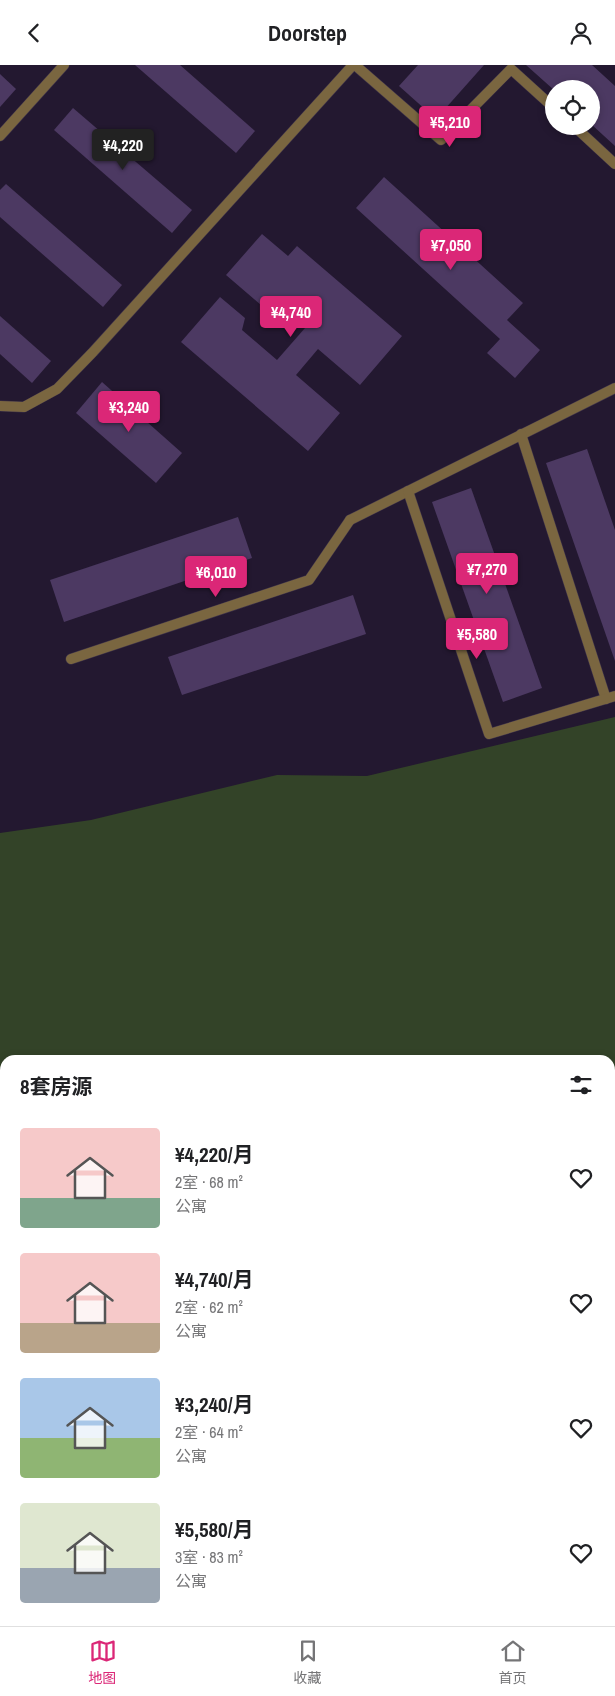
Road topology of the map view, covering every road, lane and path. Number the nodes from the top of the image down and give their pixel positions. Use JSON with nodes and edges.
{"nodes":[{"id":1,"x":64,"y":65,"type":"edge"},
{"id":2,"x":354,"y":65,"type":"edge"},
{"id":3,"x":545,"y":100,"type":"edge"},
{"id":4,"x":584,"y":135,"type":"edge"},
{"id":5,"x":0,"y":136,"type":"edge"},
{"id":6,"x":615,"y":163,"type":"edge"},
{"id":7,"x":615,"y":388,"type":"edge"},
{"id":8,"x":0,"y":406,"type":"edge"},
{"id":9,"x":521,"y":434,"type":"junction"},
{"id":10,"x":408,"y":491,"type":"junction"},
{"id":11,"x":71,"y":659,"type":"dead end"},
{"id":12,"x":610,"y":698,"type":"edge"}],
"edges":[{"from":1,"to":5,"type":"street"},
{"from":2,"to":3,"type":"street"},
{"from":2,"to":8,"type":"street"},
{"from":4,"to":6,"type":"street"},
{"from":7,"to":9,"type":"street"},
{"from":9,"to":10,"type":"street"},
{"from":9,"to":12,"type":"street"},
{"from":10,"to":11,"type":"street"},
{"from":10,"to":12,"type":"street"}]}
